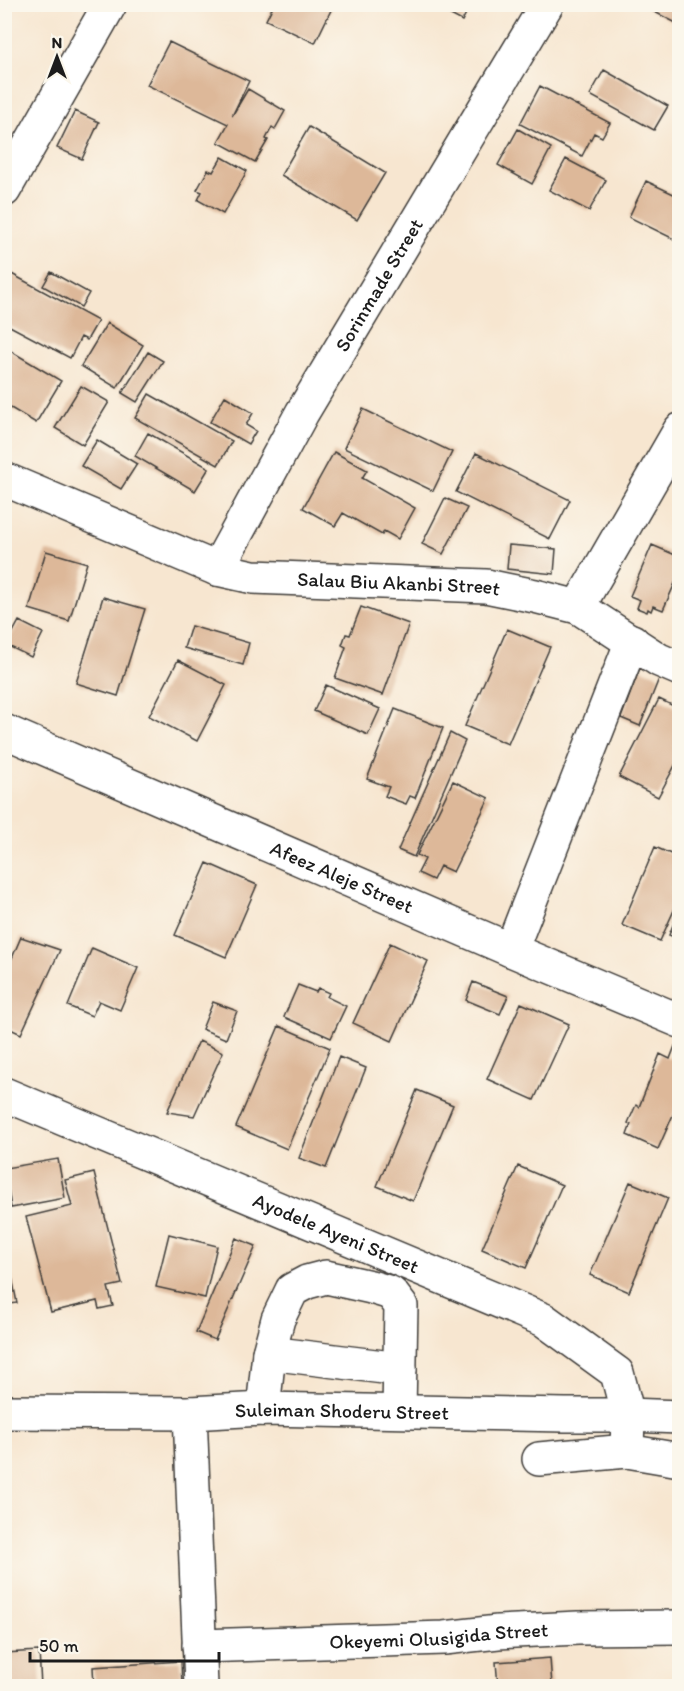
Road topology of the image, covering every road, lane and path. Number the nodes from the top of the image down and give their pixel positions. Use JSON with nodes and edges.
{"nodes":[{"id":1,"x":111,"y":4,"type":"edge"},
{"id":2,"x":547,"y":4,"type":"edge"},
{"id":3,"x":4,"y":190,"type":"edge"},
{"id":4,"x":680,"y":430,"type":"edge"},
{"id":5,"x":4,"y":479,"type":"edge"},
{"id":6,"x":217,"y":569,"type":"junction"},
{"id":7,"x":578,"y":607,"type":"junction"},
{"id":8,"x":632,"y":641,"type":"junction"},
{"id":9,"x":680,"y":669,"type":"edge"},
{"id":10,"x":4,"y":730,"type":"edge"},
{"id":11,"x":511,"y":950,"type":"junction"},
{"id":12,"x":680,"y":1021,"type":"edge"},
{"id":13,"x":4,"y":1094,"type":"edge"},
{"id":14,"x":384,"y":1252,"type":"junction"},
{"id":15,"x":371,"y":1287,"type":"junction"},
{"id":16,"x":269,"y":1353,"type":"junction"},
{"id":17,"x":400,"y":1369,"type":"junction"},
{"id":18,"x":264,"y":1409,"type":"junction"},
{"id":19,"x":399,"y":1411,"type":"junction"},
{"id":20,"x":4,"y":1412,"type":"edge"},
{"id":21,"x":190,"y":1413,"type":"junction"},
{"id":22,"x":628,"y":1415,"type":"junction"},
{"id":23,"x":680,"y":1418,"type":"edge"},
{"id":24,"x":627,"y":1450,"type":"junction"},
{"id":25,"x":539,"y":1459,"type":"dead end"},
{"id":26,"x":680,"y":1460,"type":"edge"},
{"id":27,"x":680,"y":1627,"type":"edge"},
{"id":28,"x":199,"y":1646,"type":"junction"},
{"id":29,"x":201,"y":1686,"type":"edge"}],
"edges":[{"from":1,"to":3,"type":"street"},
{"from":2,"to":6,"type":"street","name":"Sorinmade Street"},
{"from":4,"to":7,"type":"street"},
{"from":5,"to":6,"type":"street","name":"Salau Biu Akanbi Street"},
{"from":6,"to":7,"type":"street","name":"Salau Biu Akanbi Street"},
{"from":7,"to":8,"type":"street","name":"Salau Biu Akanbi Street"},
{"from":8,"to":9,"type":"street","name":"Salau Biu Akanbi Street"},
{"from":8,"to":11,"type":"street"},
{"from":10,"to":11,"type":"street","name":"Afeez Aleje Street"},
{"from":11,"to":12,"type":"street","name":"Afeez Aleje Street"},
{"from":13,"to":14,"type":"street","name":"Ayodele Ayeni Street"},
{"from":14,"to":15,"type":"street"},
{"from":14,"to":22,"type":"street","name":"Ayodele Ayeni Street"},
{"from":15,"to":16,"type":"street"},
{"from":15,"to":17,"type":"street"},
{"from":16,"to":17,"type":"street"},
{"from":16,"to":18,"type":"street"},
{"from":17,"to":19,"type":"street"},
{"from":18,"to":19,"type":"street","name":"Suleiman Shoderu Street"},
{"from":18,"to":21,"type":"street","name":"Suleiman Shoderu Street"},
{"from":19,"to":22,"type":"street","name":"Suleiman Shoderu Street"},
{"from":20,"to":21,"type":"street","name":"Suleiman Shoderu Street"},
{"from":21,"to":28,"type":"street"},
{"from":22,"to":23,"type":"street","name":"Suleiman Shoderu Street"},
{"from":22,"to":24,"type":"street","name":"Ayodele Ayeni Street"},
{"from":24,"to":25,"type":"street"},
{"from":24,"to":26,"type":"street"},
{"from":27,"to":28,"type":"street","name":"Okeyemi Olusigida Street"},
{"from":28,"to":29,"type":"street"}]}
